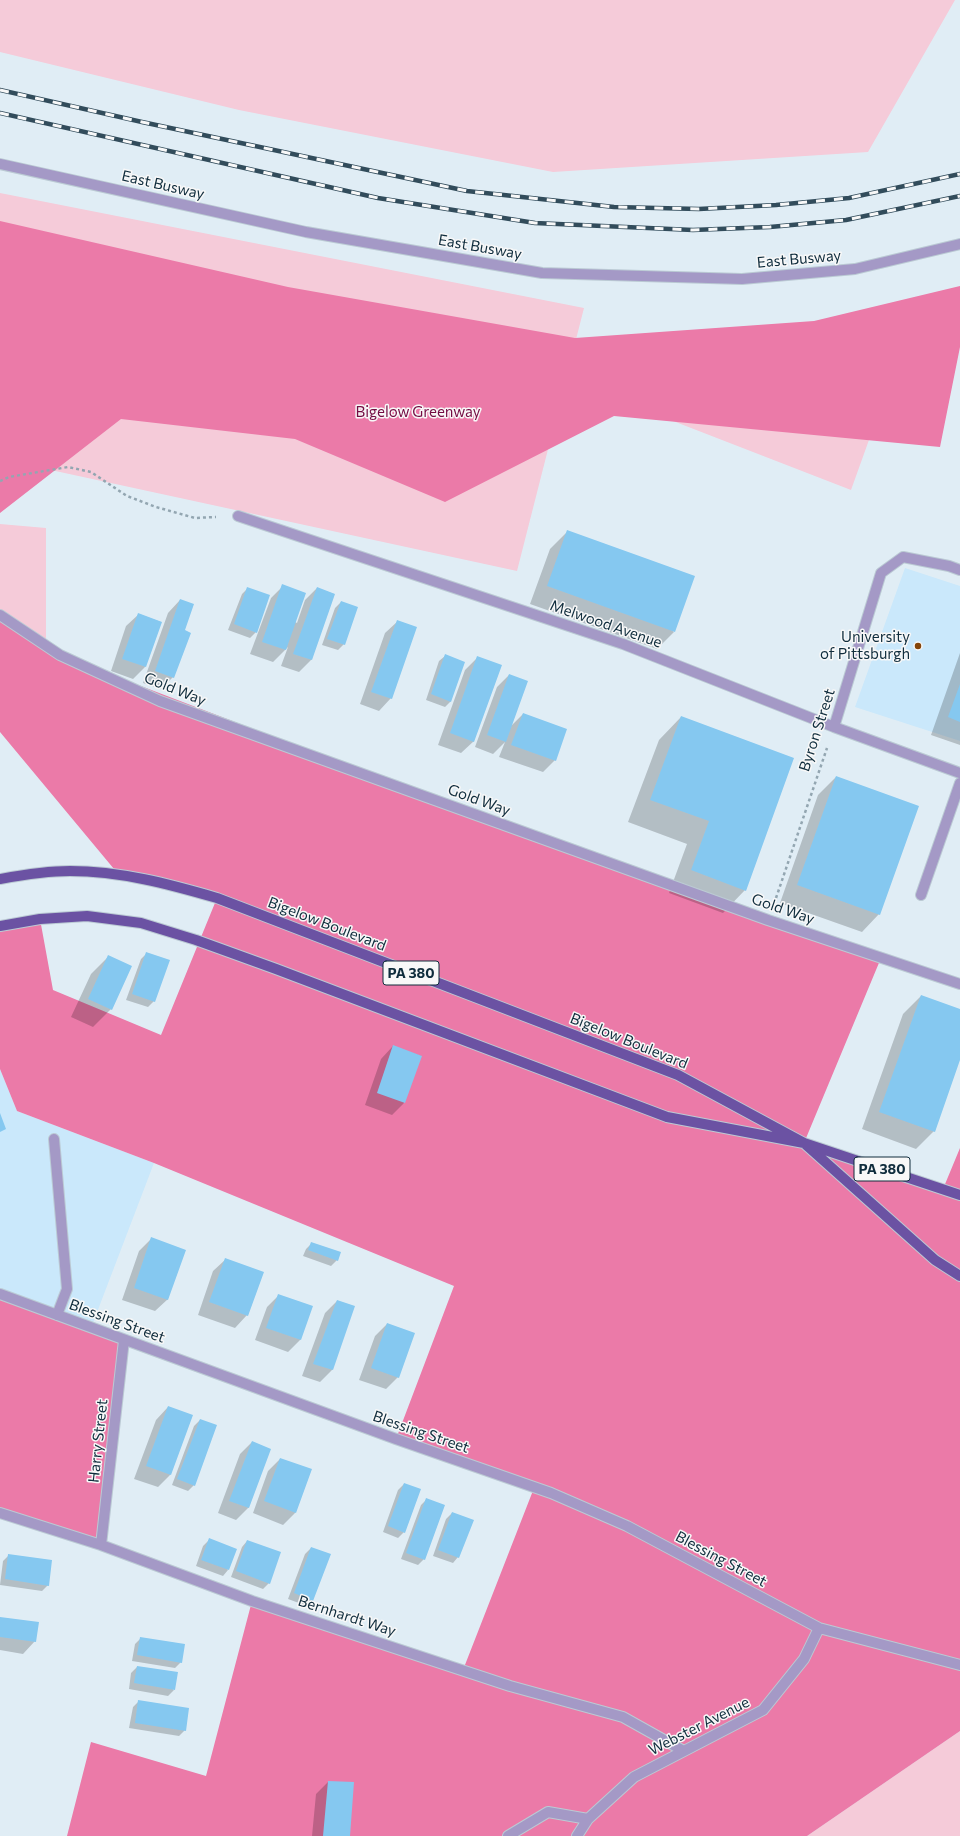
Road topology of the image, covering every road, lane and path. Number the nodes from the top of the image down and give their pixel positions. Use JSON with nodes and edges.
{"nodes":[{"id":1,"x":0,"y":164,"type":"edge"},
{"id":2,"x":960,"y":244,"type":"edge"},
{"id":3,"x":0,"y":481,"type":"edge"},
{"id":4,"x":238,"y":516,"type":"joint"},
{"id":5,"x":960,"y":570,"type":"edge"},
{"id":6,"x":0,"y":615,"type":"edge"},
{"id":7,"x":834,"y":727,"type":"junction"},
{"id":8,"x":960,"y":773,"type":"edge"},
{"id":9,"x":960,"y":783,"type":"edge"},
{"id":10,"x":0,"y":879,"type":"edge"},
{"id":11,"x":921,"y":895,"type":"dead end"},
{"id":12,"x":768,"y":920,"type":"junction"},
{"id":13,"x":0,"y":926,"type":"edge"},
{"id":14,"x":960,"y":984,"type":"edge"},
{"id":15,"x":54,"y":1139,"type":"dead end"},
{"id":16,"x":804,"y":1143,"type":"junction"},
{"id":17,"x":960,"y":1195,"type":"edge"},
{"id":18,"x":960,"y":1276,"type":"edge"},
{"id":19,"x":0,"y":1294,"type":"edge"},
{"id":20,"x":57,"y":1315,"type":"junction"},
{"id":21,"x":124,"y":1340,"type":"junction"},
{"id":22,"x":0,"y":1513,"type":"edge"},
{"id":23,"x":101,"y":1545,"type":"junction"},
{"id":24,"x":819,"y":1628,"type":"junction"},
{"id":25,"x":960,"y":1665,"type":"edge"},
{"id":26,"x":682,"y":1750,"type":"junction"},
{"id":27,"x":588,"y":1819,"type":"junction"},
{"id":28,"x":508,"y":1836,"type":"edge"},
{"id":29,"x":577,"y":1836,"type":"edge"}],
"edges":[{"from":1,"to":2,"type":"street","name":"East Busway"},
{"from":3,"to":4,"type":"path"},
{"from":4,"to":7,"type":"street","name":"Melwood Avenue"},
{"from":5,"to":7,"type":"street","name":"Byron Street"},
{"from":6,"to":12,"type":"street","name":"Gold Way"},
{"from":7,"to":8,"type":"street","name":"Melwood Avenue"},
{"from":7,"to":12,"type":"path","name":"Byron Street"},
{"from":9,"to":11,"type":"street"},
{"from":10,"to":16,"type":"main road","name":"Bigelow Boulevard","number":"PA 380"},
{"from":12,"to":14,"type":"street","name":"Gold Way"},
{"from":13,"to":16,"type":"main road","number":"PA 380"},
{"from":15,"to":20,"type":"street"},
{"from":16,"to":17,"type":"main road","number":"PA 380"},
{"from":16,"to":18,"type":"main road","name":"Bigelow Boulevard"},
{"from":19,"to":20,"type":"street","name":"Blessing Street"},
{"from":20,"to":21,"type":"street","name":"Blessing Street"},
{"from":21,"to":23,"type":"street","name":"Harry Street"},
{"from":21,"to":24,"type":"street","name":"Blessing Street"},
{"from":22,"to":23,"type":"street","name":"Bernhardt Way"},
{"from":23,"to":26,"type":"street","name":"Bernhardt Way"},
{"from":24,"to":25,"type":"street","name":"Blessing Street"},
{"from":24,"to":26,"type":"street","name":"Webster Avenue"},
{"from":26,"to":27,"type":"street","name":"Webster Avenue"},
{"from":27,"to":28,"type":"street"},
{"from":27,"to":29,"type":"street","name":"Webster Avenue"}]}
